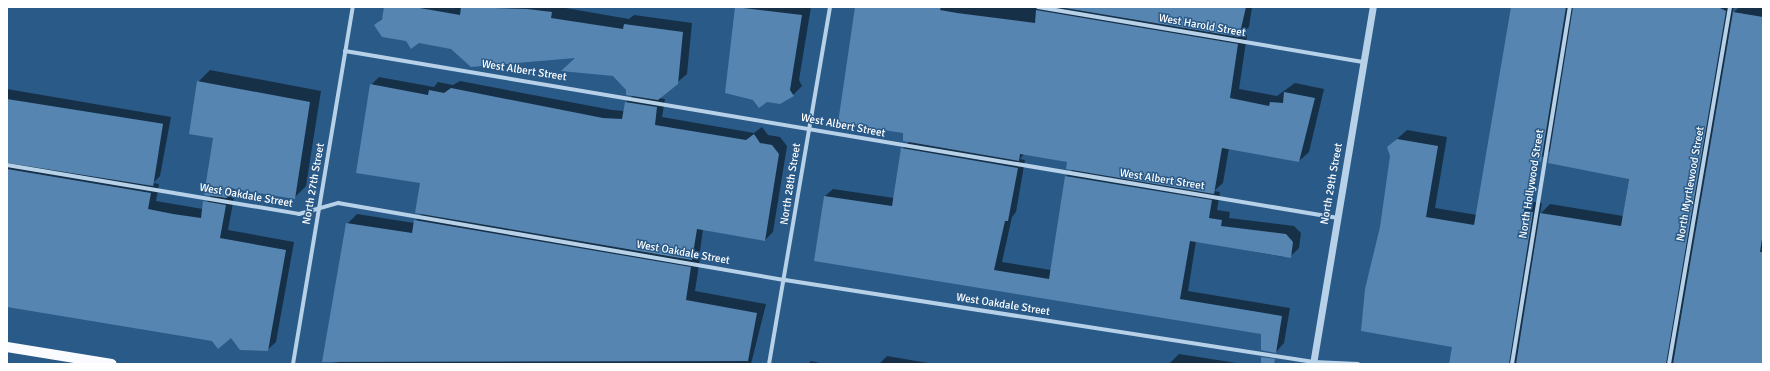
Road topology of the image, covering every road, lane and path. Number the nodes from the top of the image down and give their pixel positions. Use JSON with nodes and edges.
{"nodes":[{"id":1,"x":353,"y":7,"type":"edge"},
{"id":2,"x":830,"y":7,"type":"edge"},
{"id":3,"x":1038,"y":7,"type":"edge"},
{"id":4,"x":1373,"y":7,"type":"edge"},
{"id":5,"x":1570,"y":7,"type":"edge"},
{"id":6,"x":1730,"y":7,"type":"edge"},
{"id":7,"x":345,"y":50,"type":"junction"},
{"id":8,"x":1364,"y":62,"type":"junction"},
{"id":9,"x":808,"y":130,"type":"junction"},
{"id":10,"x":7,"y":165,"type":"edge"},
{"id":11,"x":318,"y":209,"type":"junction"},
{"id":12,"x":1338,"y":218,"type":"junction"},
{"id":13,"x":785,"y":280,"type":"junction"},
{"id":14,"x":7,"y":347,"type":"edge"},
{"id":15,"x":1313,"y":363,"type":"edge"},
{"id":16,"x":112,"y":364,"type":"edge"},
{"id":17,"x":293,"y":364,"type":"edge"},
{"id":18,"x":769,"y":364,"type":"edge"},
{"id":19,"x":1358,"y":364,"type":"edge"},
{"id":20,"x":1512,"y":364,"type":"edge"},
{"id":21,"x":1669,"y":364,"type":"edge"}],
"edges":[{"from":1,"to":7,"type":"street","name":"North 27th Street"},
{"from":2,"to":9,"type":"street","name":"North 28th Street"},
{"from":3,"to":8,"type":"street","name":"West Harold Street"},
{"from":4,"to":8,"type":"street","name":"North 29th Street"},
{"from":5,"to":20,"type":"street","name":"North Hollywood Street"},
{"from":6,"to":21,"type":"street","name":"North Myrtlewood Street"},
{"from":7,"to":9,"type":"street","name":"West Albert Street"},
{"from":7,"to":11,"type":"street","name":"North 27th Street"},
{"from":8,"to":12,"type":"street","name":"North 29th Street"},
{"from":9,"to":12,"type":"street","name":"West Albert Street"},
{"from":9,"to":13,"type":"street","name":"North 28th Street"},
{"from":10,"to":11,"type":"street","name":"West Oakdale Street"},
{"from":11,"to":13,"type":"street","name":"West Oakdale Street"},
{"from":11,"to":17,"type":"street","name":"North 27th Street"},
{"from":12,"to":15,"type":"street","name":"North 29th Street"},
{"from":13,"to":15,"type":"street","name":"West Oakdale Street"},
{"from":13,"to":18,"type":"street","name":"North 28th Street"},
{"from":14,"to":16,"type":"main road"},
{"from":15,"to":19,"type":"street","name":"West Oakdale Street"}]}
